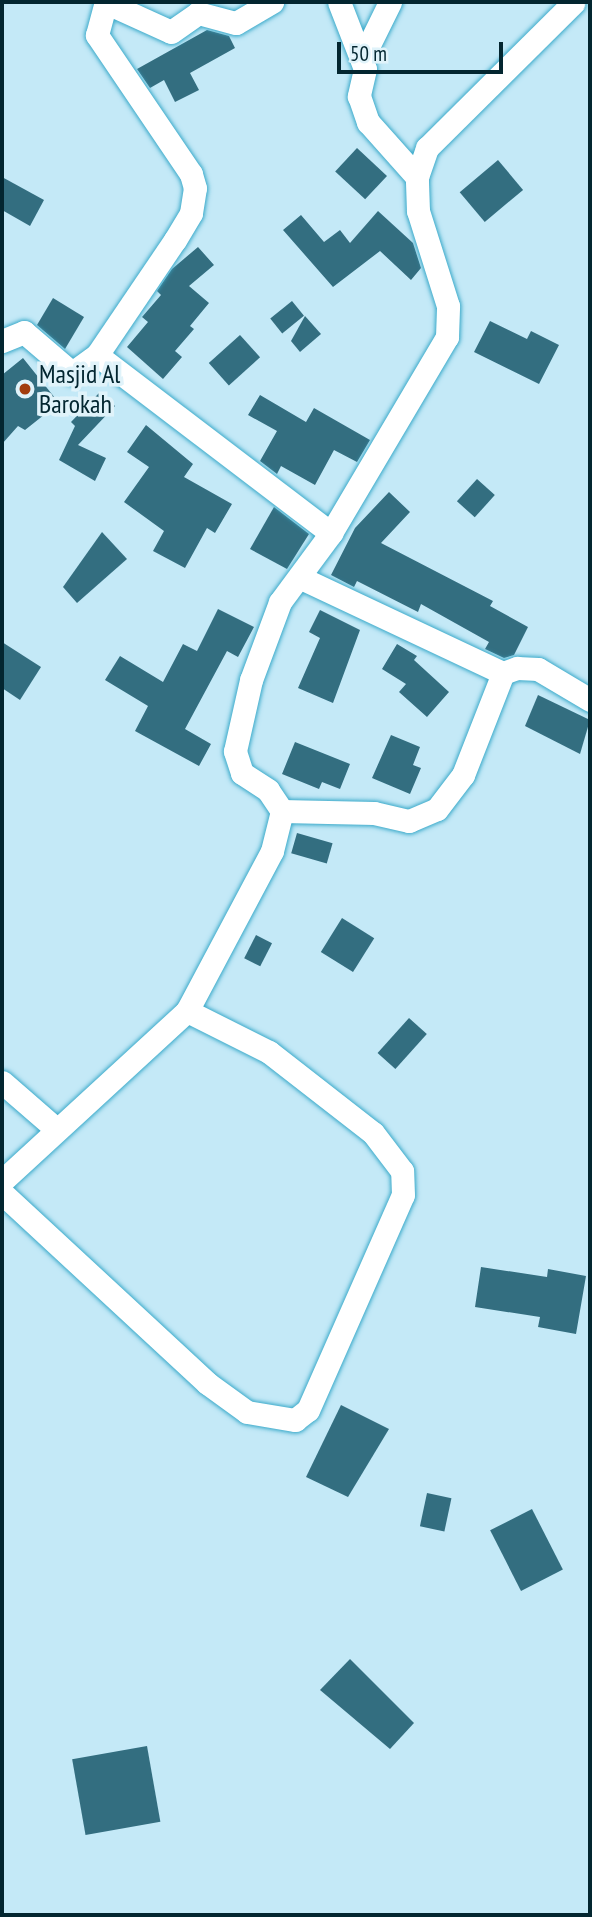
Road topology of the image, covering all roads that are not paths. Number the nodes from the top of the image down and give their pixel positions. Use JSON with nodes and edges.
{"nodes":[{"id":1,"x":105,"y":2,"type":"edge"},
{"id":2,"x":272,"y":2,"type":"edge"},
{"id":3,"x":339,"y":2,"type":"edge"},
{"id":4,"x":390,"y":2,"type":"edge"},
{"id":5,"x":573,"y":3,"type":"edge"},
{"id":6,"x":362,"y":59,"type":"junction"},
{"id":7,"x":417,"y":177,"type":"junction"},
{"id":8,"x":2,"y":341,"type":"edge"},
{"id":9,"x":97,"y":355,"type":"junction"},
{"id":10,"x":331,"y":533,"type":"junction"},
{"id":11,"x":301,"y":578,"type":"junction"},
{"id":12,"x":503,"y":673,"type":"junction"},
{"id":13,"x":590,"y":700,"type":"edge"},
{"id":14,"x":282,"y":811,"type":"junction"},
{"id":15,"x":187,"y":1011,"type":"junction"},
{"id":16,"x":2,"y":1082,"type":"edge"},
{"id":17,"x":55,"y":1128,"type":"junction"},
{"id":18,"x":2,"y":1181,"type":"edge"},
{"id":19,"x":2,"y":1193,"type":"edge"}],
"edges":[{"from":1,"to":2,"type":"street"},
{"from":1,"to":9,"type":"street"},
{"from":3,"to":6,"type":"street"},
{"from":4,"to":6,"type":"street"},
{"from":5,"to":7,"type":"street"},
{"from":6,"to":7,"type":"street"},
{"from":7,"to":10,"type":"street"},
{"from":8,"to":9,"type":"street"},
{"from":9,"to":10,"type":"street"},
{"from":10,"to":11,"type":"street"},
{"from":11,"to":12,"type":"street"},
{"from":11,"to":14,"type":"street"},
{"from":12,"to":13,"type":"street"},
{"from":12,"to":14,"type":"street"},
{"from":14,"to":15,"type":"street"},
{"from":15,"to":17,"type":"street"},
{"from":15,"to":19,"type":"street"},
{"from":16,"to":17,"type":"street"},
{"from":17,"to":18,"type":"street"}]}
